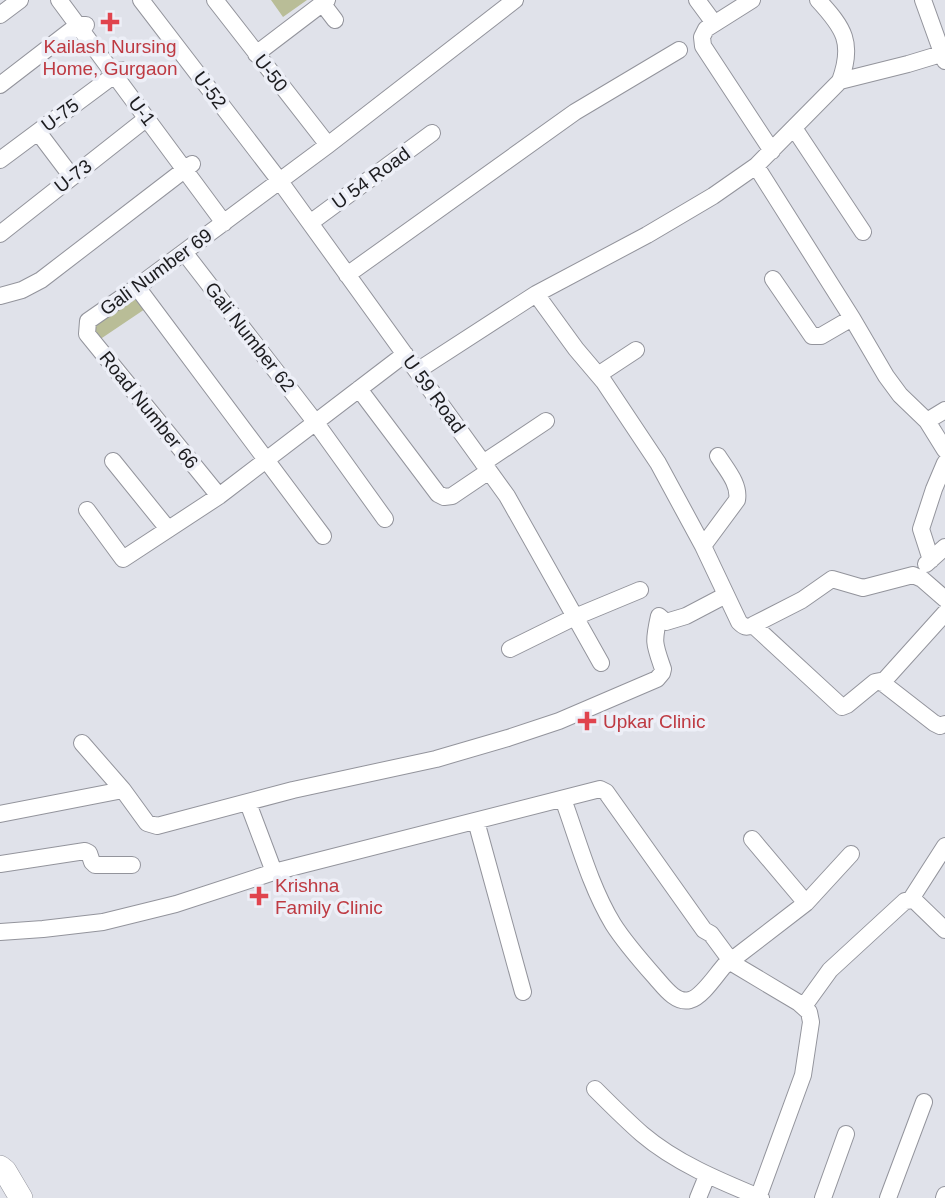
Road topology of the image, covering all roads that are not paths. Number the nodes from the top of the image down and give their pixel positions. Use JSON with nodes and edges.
{"nodes":[{"id":1,"x":20,"y":0,"type":"edge"},
{"id":2,"x":59,"y":0,"type":"edge"},
{"id":3,"x":70,"y":0,"type":"edge"},
{"id":4,"x":141,"y":0,"type":"edge"},
{"id":5,"x":215,"y":0,"type":"edge"},
{"id":6,"x":515,"y":0,"type":"edge"},
{"id":7,"x":697,"y":0,"type":"edge"},
{"id":8,"x":752,"y":0,"type":"edge"},
{"id":9,"x":818,"y":0,"type":"edge"},
{"id":10,"x":923,"y":0,"type":"edge"},
{"id":11,"x":324,"y":2,"type":"edge"},
{"id":12,"x":0,"y":15,"type":"edge"},
{"id":13,"x":335,"y":20,"type":"dead end"},
{"id":14,"x":714,"y":23,"type":"junction"},
{"id":15,"x":83,"y":25,"type":"junction"},
{"id":16,"x":679,"y":50,"type":"dead end"},
{"id":17,"x":256,"y":54,"type":"junction"},
{"id":18,"x":943,"y":58,"type":"edge"},
{"id":19,"x":118,"y":73,"type":"junction"},
{"id":20,"x":840,"y":80,"type":"junction"},
{"id":21,"x":0,"y":85,"type":"edge"},
{"id":22,"x":147,"y":118,"type":"junction"},
{"id":23,"x":794,"y":128,"type":"junction"},
{"id":24,"x":38,"y":132,"type":"junction"},
{"id":25,"x":432,"y":133,"type":"dead end"},
{"id":26,"x":328,"y":145,"type":"junction"},
{"id":27,"x":772,"y":151,"type":"junction"},
{"id":28,"x":0,"y":160,"type":"edge"},
{"id":29,"x":189,"y":166,"type":"junction"},
{"id":30,"x":757,"y":166,"type":"junction"},
{"id":31,"x":72,"y":177,"type":"junction"},
{"id":32,"x":279,"y":180,"type":"junction"},
{"id":33,"x":227,"y":220,"type":"junction"},
{"id":34,"x":310,"y":223,"type":"junction"},
{"id":35,"x":863,"y":232,"type":"dead end"},
{"id":36,"x":0,"y":234,"type":"edge"},
{"id":37,"x":184,"y":252,"type":"junction"},
{"id":38,"x":347,"y":275,"type":"junction"},
{"id":39,"x":773,"y":279,"type":"dead end"},
{"id":40,"x":137,"y":287,"type":"junction"},
{"id":41,"x":537,"y":294,"type":"junction"},
{"id":42,"x":0,"y":296,"type":"edge"},
{"id":43,"x":852,"y":318,"type":"junction"},
{"id":44,"x":88,"y":321,"type":"joint"},
{"id":45,"x":636,"y":350,"type":"dead end"},
{"id":46,"x":405,"y":355,"type":"junction"},
{"id":47,"x":417,"y":371,"type":"junction"},
{"id":48,"x":598,"y":375,"type":"junction"},
{"id":49,"x":359,"y":389,"type":"junction"},
{"id":50,"x":945,"y":410,"type":"edge"},
{"id":51,"x":546,"y":421,"type":"dead end"},
{"id":52,"x":928,"y":421,"type":"junction"},
{"id":53,"x":316,"y":422,"type":"junction"},
{"id":54,"x":945,"y":450,"type":"edge"},
{"id":55,"x":718,"y":456,"type":"dead end"},
{"id":56,"x":266,"y":460,"type":"junction"},
{"id":57,"x":113,"y":461,"type":"dead end"},
{"id":58,"x":945,"y":463,"type":"edge"},
{"id":59,"x":486,"y":467,"type":"junction"},
{"id":60,"x":219,"y":496,"type":"junction"},
{"id":61,"x":87,"y":510,"type":"dead end"},
{"id":62,"x":385,"y":519,"type":"dead end"},
{"id":63,"x":168,"y":529,"type":"junction"},
{"id":64,"x":323,"y":536,"type":"dead end"},
{"id":65,"x":703,"y":547,"type":"junction"},
{"id":66,"x":945,"y":547,"type":"edge"},
{"id":67,"x":931,"y":560,"type":"junction"},
{"id":68,"x":913,"y":575,"type":"junction"},
{"id":69,"x":640,"y":590,"type":"dead end"},
{"id":70,"x":726,"y":595,"type":"junction"},
{"id":71,"x":945,"y":599,"type":"edge"},
{"id":72,"x":945,"y":613,"type":"edge"},
{"id":73,"x":575,"y":617,"type":"junction"},
{"id":74,"x":753,"y":625,"type":"junction"},
{"id":75,"x":510,"y":649,"type":"dead end"},
{"id":76,"x":601,"y":663,"type":"dead end"},
{"id":77,"x":882,"y":683,"type":"junction"},
{"id":78,"x":945,"y":724,"type":"edge"},
{"id":79,"x":82,"y":743,"type":"dead end"},
{"id":80,"x":123,"y":790,"type":"junction"},
{"id":81,"x":564,"y":799,"type":"junction"},
{"id":82,"x":248,"y":803,"type":"junction"},
{"id":83,"x":0,"y":814,"type":"edge"},
{"id":84,"x":476,"y":821,"type":"junction"},
{"id":85,"x":752,"y":838,"type":"dead end"},
{"id":86,"x":945,"y":846,"type":"edge"},
{"id":87,"x":851,"y":855,"type":"dead end"},
{"id":88,"x":0,"y":864,"type":"edge"},
{"id":89,"x":132,"y":865,"type":"dead end"},
{"id":90,"x":274,"y":872,"type":"junction"},
{"id":91,"x":911,"y":899,"type":"junction"},
{"id":92,"x":806,"y":903,"type":"junction"},
{"id":93,"x":945,"y":930,"type":"edge"},
{"id":94,"x":0,"y":932,"type":"edge"},
{"id":95,"x":730,"y":962,"type":"junction"},
{"id":96,"x":523,"y":992,"type":"dead end"},
{"id":97,"x":804,"y":1006,"type":"junction"},
{"id":98,"x":595,"y":1089,"type":"dead end"},
{"id":99,"x":924,"y":1102,"type":"dead end"},
{"id":100,"x":846,"y":1134,"type":"dead end"},
{"id":101,"x":2,"y":1168,"type":"edge"},
{"id":102,"x":707,"y":1176,"type":"junction"},
{"id":103,"x":21,"y":1198,"type":"edge"},
{"id":104,"x":698,"y":1198,"type":"edge"},
{"id":105,"x":759,"y":1198,"type":"edge"},
{"id":106,"x":823,"y":1198,"type":"edge"},
{"id":107,"x":888,"y":1198,"type":"edge"}],
"edges":[{"from":1,"to":12,"type":"street"},
{"from":2,"to":15,"type":"street","name":"U-1"},
{"from":3,"to":15,"type":"street","name":"U-1"},
{"from":4,"to":32,"type":"street","name":"U-52"},
{"from":5,"to":17,"type":"street","name":"U-50"},
{"from":6,"to":26,"type":"street","name":"Gali Number 69"},
{"from":7,"to":14,"type":"street"},
{"from":8,"to":14,"type":"street"},
{"from":9,"to":20,"type":"street"},
{"from":10,"to":18,"type":"street"},
{"from":11,"to":13,"type":"street"},
{"from":11,"to":17,"type":"street"},
{"from":14,"to":27,"type":"street"},
{"from":15,"to":19,"type":"street","name":"U-1"},
{"from":15,"to":21,"type":"street"},
{"from":16,"to":38,"type":"street"},
{"from":17,"to":26,"type":"street","name":"U-50"},
{"from":18,"to":20,"type":"street"},
{"from":19,"to":22,"type":"street","name":"U-1"},
{"from":19,"to":24,"type":"street","name":"U-75"},
{"from":19,"to":29,"type":"street","name":"U-1"},
{"from":20,"to":23,"type":"street"},
{"from":22,"to":29,"type":"street","name":"U-1"},
{"from":22,"to":31,"type":"street","name":"U-73"},
{"from":23,"to":27,"type":"street"},
{"from":23,"to":35,"type":"street"},
{"from":24,"to":28,"type":"street","name":"U-75"},
{"from":24,"to":31,"type":"street"},
{"from":25,"to":34,"type":"street","name":"U 54 Road"},
{"from":26,"to":32,"type":"street","name":"Gali Number 69"},
{"from":27,"to":30,"type":"street"},
{"from":29,"to":33,"type":"street","name":"U-1"},
{"from":29,"to":42,"type":"street"},
{"from":30,"to":41,"type":"street"},
{"from":30,"to":43,"type":"street"},
{"from":31,"to":36,"type":"street","name":"U-73"},
{"from":32,"to":33,"type":"street","name":"Gali Number 69"},
{"from":32,"to":34,"type":"street","name":"U 59 Road"},
{"from":33,"to":37,"type":"street","name":"Gali Number 69"},
{"from":34,"to":38,"type":"street","name":"U 59 Road"},
{"from":37,"to":40,"type":"street","name":"Gali Number 69"},
{"from":37,"to":53,"type":"street","name":"Gali Number 62"},
{"from":38,"to":46,"type":"street","name":"U 59 Road"},
{"from":39,"to":43,"type":"street"},
{"from":40,"to":44,"type":"street","name":"Gali Number 69"},
{"from":40,"to":56,"type":"street"},
{"from":41,"to":47,"type":"street"},
{"from":41,"to":48,"type":"street"},
{"from":43,"to":52,"type":"street"},
{"from":44,"to":60,"type":"street","name":"Road Number 66"},
{"from":45,"to":48,"type":"street"},
{"from":46,"to":47,"type":"street","name":"U 59 Road"},
{"from":46,"to":49,"type":"street"},
{"from":47,"to":59,"type":"street","name":"U 59 Road"},
{"from":48,"to":65,"type":"street"},
{"from":49,"to":53,"type":"street"},
{"from":49,"to":59,"type":"street"},
{"from":50,"to":52,"type":"street"},
{"from":51,"to":59,"type":"street"},
{"from":52,"to":54,"type":"street"},
{"from":53,"to":56,"type":"street"},
{"from":53,"to":62,"type":"street","name":"Gali Number 62"},
{"from":55,"to":65,"type":"street"},
{"from":56,"to":60,"type":"street"},
{"from":56,"to":64,"type":"street"},
{"from":57,"to":63,"type":"street"},
{"from":58,"to":67,"type":"street"},
{"from":59,"to":73,"type":"street","name":"U 59 Road"},
{"from":60,"to":63,"type":"street"},
{"from":61,"to":63,"type":"street"},
{"from":65,"to":70,"type":"street"},
{"from":66,"to":67,"type":"street"},
{"from":67,"to":68,"type":"street"},
{"from":68,"to":71,"type":"street"},
{"from":68,"to":74,"type":"street"},
{"from":69,"to":73,"type":"street"},
{"from":70,"to":74,"type":"street"},
{"from":70,"to":82,"type":"street"},
{"from":72,"to":77,"type":"street"},
{"from":73,"to":75,"type":"street"},
{"from":73,"to":76,"type":"street","name":"U 59 Road"},
{"from":74,"to":77,"type":"street"},
{"from":77,"to":78,"type":"street"},
{"from":79,"to":80,"type":"street"},
{"from":80,"to":82,"type":"street"},
{"from":80,"to":83,"type":"street"},
{"from":81,"to":84,"type":"street"},
{"from":81,"to":95,"type":"street"},
{"from":81,"to":95,"type":"street"},
{"from":82,"to":90,"type":"street"},
{"from":84,"to":90,"type":"street"},
{"from":84,"to":96,"type":"street"},
{"from":85,"to":92,"type":"street"},
{"from":86,"to":91,"type":"street"},
{"from":87,"to":92,"type":"street"},
{"from":88,"to":89,"type":"street"},
{"from":90,"to":94,"type":"street"},
{"from":91,"to":93,"type":"street"},
{"from":91,"to":97,"type":"street"},
{"from":92,"to":95,"type":"street"},
{"from":95,"to":97,"type":"street"},
{"from":97,"to":105,"type":"street"},
{"from":98,"to":102,"type":"street"},
{"from":99,"to":107,"type":"street"},
{"from":100,"to":106,"type":"street"},
{"from":101,"to":103,"type":"highway"},
{"from":102,"to":104,"type":"street"},
{"from":102,"to":105,"type":"street"}]}
